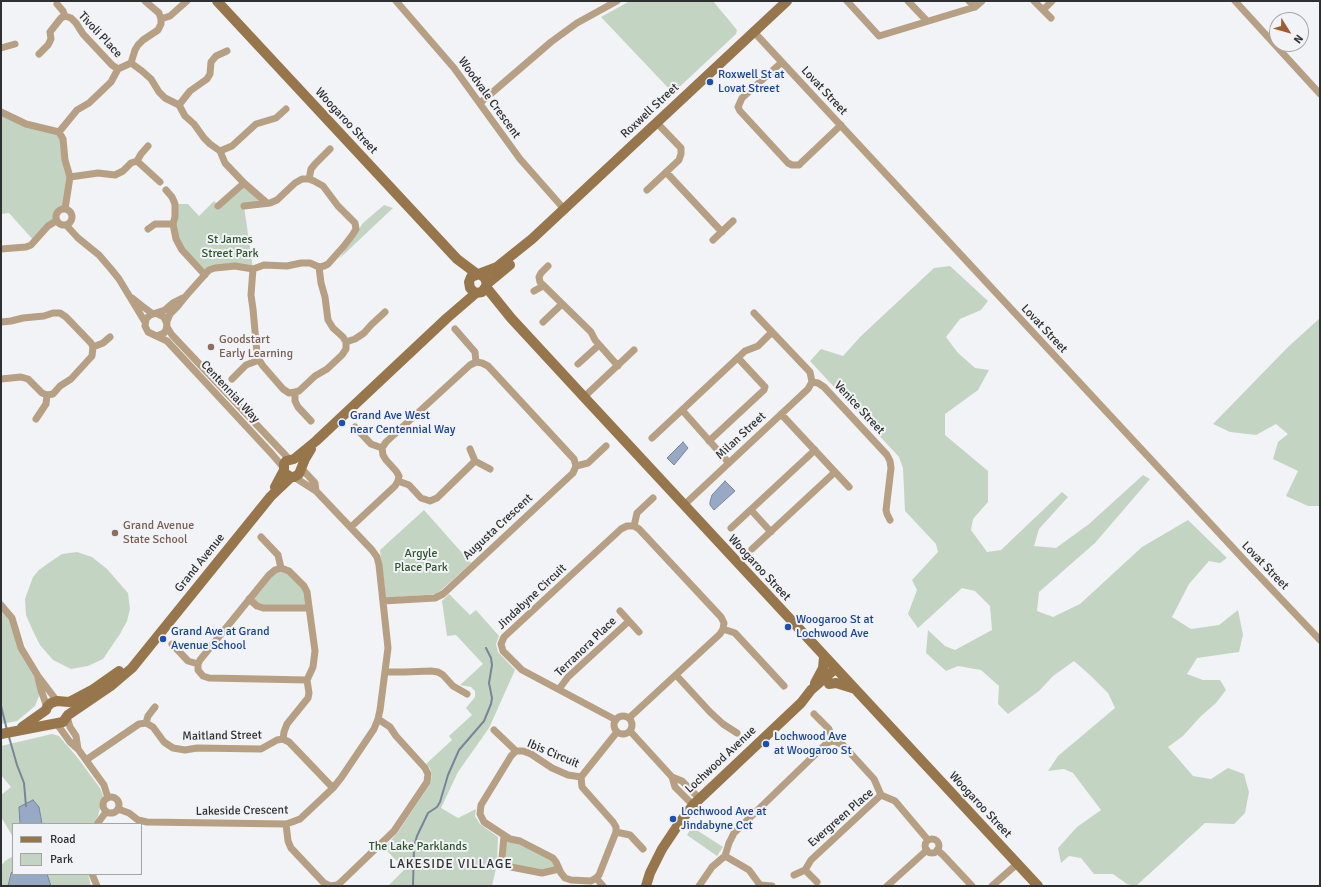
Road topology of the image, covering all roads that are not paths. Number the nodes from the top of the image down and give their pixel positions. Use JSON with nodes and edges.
{"nodes":[{"id":1,"x":145,"y":1,"type":"edge"},
{"id":2,"x":187,"y":1,"type":"edge"},
{"id":3,"x":217,"y":1,"type":"edge"},
{"id":4,"x":396,"y":1,"type":"edge"},
{"id":5,"x":617,"y":1,"type":"edge"},
{"id":6,"x":787,"y":1,"type":"edge"},
{"id":7,"x":847,"y":1,"type":"edge"},
{"id":8,"x":908,"y":1,"type":"edge"},
{"id":9,"x":969,"y":1,"type":"edge"},
{"id":10,"x":982,"y":1,"type":"edge"},
{"id":11,"x":1034,"y":1,"type":"edge"},
{"id":12,"x":1052,"y":1,"type":"edge"},
{"id":13,"x":1235,"y":1,"type":"edge"},
{"id":14,"x":57,"y":4,"type":"dead end"},
{"id":15,"x":975,"y":7,"type":"junction"},
{"id":16,"x":1043,"y":10,"type":"junction"},
{"id":17,"x":65,"y":16,"type":"junction"},
{"id":18,"x":1051,"y":18,"type":"dead end"},
{"id":19,"x":161,"y":19,"type":"junction"},
{"id":20,"x":927,"y":21,"type":"junction"},
{"id":21,"x":754,"y":32,"type":"junction"},
{"id":22,"x":15,"y":44,"type":"dead end"},
{"id":23,"x":1,"y":48,"type":"edge"},
{"id":24,"x":227,"y":51,"type":"dead end"},
{"id":25,"x":39,"y":54,"type":"dead end"},
{"id":26,"x":782,"y":62,"type":"junction"},
{"id":27,"x":131,"y":63,"type":"junction"},
{"id":28,"x":118,"y":69,"type":"junction"},
{"id":29,"x":1320,"y":94,"type":"edge"},
{"id":30,"x":480,"y":103,"type":"junction"},
{"id":31,"x":179,"y":105,"type":"junction"},
{"id":32,"x":286,"y":109,"type":"dead end"},
{"id":33,"x":1,"y":112,"type":"edge"},
{"id":34,"x":657,"y":123,"type":"junction"},
{"id":35,"x":841,"y":126,"type":"junction"},
{"id":36,"x":59,"y":132,"type":"junction"},
{"id":37,"x":148,"y":146,"type":"dead end"},
{"id":38,"x":330,"y":149,"type":"dead end"},
{"id":39,"x":220,"y":151,"type":"junction"},
{"id":40,"x":137,"y":161,"type":"junction"},
{"id":41,"x":666,"y":172,"type":"junction"},
{"id":42,"x":70,"y":178,"type":"junction"},
{"id":43,"x":309,"y":179,"type":"junction"},
{"id":44,"x":160,"y":182,"type":"dead end"},
{"id":45,"x":244,"y":183,"type":"junction"},
{"id":46,"x":166,"y":190,"type":"dead end"},
{"id":47,"x":647,"y":190,"type":"dead end"},
{"id":48,"x":267,"y":203,"type":"junction"},
{"id":49,"x":218,"y":206,"type":"dead end"},
{"id":50,"x":244,"y":206,"type":"dead end"},
{"id":51,"x":65,"y":209,"type":"junction"},
{"id":52,"x":564,"y":209,"type":"junction"},
{"id":53,"x":56,"y":221,"type":"junction"},
{"id":54,"x":733,"y":221,"type":"dead end"},
{"id":55,"x":173,"y":224,"type":"junction"},
{"id":56,"x":66,"y":225,"type":"junction"},
{"id":57,"x":148,"y":229,"type":"dead end"},
{"id":58,"x":722,"y":232,"type":"junction"},
{"id":59,"x":532,"y":239,"type":"junction"},
{"id":60,"x":713,"y":240,"type":"dead end"},
{"id":61,"x":1,"y":249,"type":"edge"},
{"id":62,"x":456,"y":259,"type":"junction"},
{"id":63,"x":548,"y":266,"type":"dead end"},
{"id":64,"x":319,"y":267,"type":"junction"},
{"id":65,"x":254,"y":269,"type":"junction"},
{"id":66,"x":478,"y":274,"type":"junction"},
{"id":67,"x":205,"y":275,"type":"junction"},
{"id":68,"x":469,"y":284,"type":"junction"},
{"id":69,"x":543,"y":286,"type":"junction"},
{"id":70,"x":482,"y":289,"type":"junction"},
{"id":71,"x":534,"y":291,"type":"dead end"},
{"id":72,"x":129,"y":295,"type":"junction"},
{"id":73,"x":185,"y":297,"type":"junction"},
{"id":74,"x":562,"y":304,"type":"junction"},
{"id":75,"x":385,"y":312,"type":"dead end"},
{"id":76,"x":155,"y":313,"type":"junction"},
{"id":77,"x":754,"y":313,"type":"dead end"},
{"id":78,"x":447,"y":318,"type":"junction"},
{"id":79,"x":1,"y":322,"type":"edge"},
{"id":80,"x":145,"y":322,"type":"junction"},
{"id":81,"x":543,"y":322,"type":"dead end"},
{"id":82,"x":167,"y":324,"type":"junction"},
{"id":83,"x":454,"y":329,"type":"dead end"},
{"id":84,"x":772,"y":332,"type":"junction"},
{"id":85,"x":157,"y":336,"type":"junction"},
{"id":86,"x":110,"y":337,"type":"dead end"},
{"id":87,"x":346,"y":342,"type":"junction"},
{"id":88,"x":599,"y":345,"type":"junction"},
{"id":89,"x":93,"y":347,"type":"junction"},
{"id":90,"x":634,"y":350,"type":"dead end"},
{"id":91,"x":738,"y":358,"type":"junction"},
{"id":92,"x":259,"y":360,"type":"junction"},
{"id":93,"x":476,"y":362,"type":"junction"},
{"id":94,"x":578,"y":364,"type":"dead end"},
{"id":95,"x":618,"y":366,"type":"junction"},
{"id":96,"x":1,"y":379,"type":"edge"},
{"id":97,"x":232,"y":379,"type":"dead end"},
{"id":98,"x":812,"y":382,"type":"junction"},
{"id":99,"x":295,"y":392,"type":"junction"},
{"id":100,"x":47,"y":395,"type":"junction"},
{"id":101,"x":584,"y":397,"type":"junction"},
{"id":102,"x":682,"y":410,"type":"junction"},
{"id":103,"x":781,"y":414,"type":"junction"},
{"id":104,"x":36,"y":419,"type":"dead end"},
{"id":105,"x":311,"y":421,"type":"dead end"},
{"id":106,"x":355,"y":427,"type":"dead end"},
{"id":107,"x":652,"y":438,"type":"dead end"},
{"id":108,"x":709,"y":441,"type":"junction"},
{"id":109,"x":606,"y":446,"type":"dead end"},
{"id":110,"x":382,"y":448,"type":"junction"},
{"id":111,"x":470,"y":449,"type":"dead end"},
{"id":112,"x":815,"y":450,"type":"junction"},
{"id":113,"x":475,"y":461,"type":"junction"},
{"id":114,"x":729,"y":463,"type":"junction"},
{"id":115,"x":576,"y":466,"type":"junction"},
{"id":116,"x":292,"y":468,"type":"junction"},
{"id":117,"x":490,"y":469,"type":"dead end"},
{"id":118,"x":835,"y":472,"type":"junction"},
{"id":119,"x":398,"y":481,"type":"junction"},
{"id":120,"x":849,"y":487,"type":"dead end"},
{"id":121,"x":316,"y":491,"type":"junction"},
{"id":122,"x":653,"y":498,"type":"dead end"},
{"id":123,"x":684,"y":505,"type":"junction"},
{"id":124,"x":751,"y":510,"type":"junction"},
{"id":125,"x":890,"y":520,"type":"dead end"},
{"id":126,"x":634,"y":526,"type":"junction"},
{"id":127,"x":351,"y":527,"type":"junction"},
{"id":128,"x":731,"y":528,"type":"dead end"},
{"id":129,"x":771,"y":532,"type":"junction"},
{"id":130,"x":261,"y":537,"type":"dead end"},
{"id":131,"x":752,"y":549,"type":"dead end"},
{"id":132,"x":281,"y":568,"type":"junction"},
{"id":133,"x":249,"y":599,"type":"junction"},
{"id":134,"x":383,"y":601,"type":"junction"},
{"id":135,"x":1,"y":605,"type":"edge"},
{"id":136,"x":309,"y":608,"type":"junction"},
{"id":137,"x":620,"y":611,"type":"dead end"},
{"id":138,"x":629,"y":621,"type":"junction"},
{"id":139,"x":724,"y":629,"type":"junction"},
{"id":140,"x":639,"y":632,"type":"dead end"},
{"id":141,"x":1320,"y":640,"type":"edge"},
{"id":142,"x":172,"y":644,"type":"dead end"},
{"id":143,"x":150,"y":646,"type":"junction"},
{"id":144,"x":824,"y":657,"type":"junction"},
{"id":145,"x":198,"y":664,"type":"junction"},
{"id":146,"x":837,"y":671,"type":"junction"},
{"id":147,"x":385,"y":672,"type":"junction"},
{"id":148,"x":676,"y":675,"type":"junction"},
{"id":149,"x":38,"y":676,"type":"junction"},
{"id":150,"x":307,"y":680,"type":"junction"},
{"id":151,"x":829,"y":684,"type":"junction"},
{"id":152,"x":784,"y":686,"type":"dead end"},
{"id":153,"x":559,"y":689,"type":"junction"},
{"id":154,"x":854,"y":689,"type":"junction"},
{"id":155,"x":812,"y":690,"type":"junction"},
{"id":156,"x":467,"y":694,"type":"dead end"},
{"id":157,"x":59,"y":702,"type":"junction"},
{"id":158,"x":801,"y":703,"type":"junction"},
{"id":159,"x":155,"y":707,"type":"dead end"},
{"id":160,"x":46,"y":709,"type":"junction"},
{"id":161,"x":814,"y":714,"type":"dead end"},
{"id":162,"x":67,"y":716,"type":"junction"},
{"id":163,"x":629,"y":718,"type":"junction"},
{"id":164,"x":378,"y":719,"type":"junction"},
{"id":165,"x":616,"y":720,"type":"junction"},
{"id":166,"x":146,"y":723,"type":"junction"},
{"id":167,"x":55,"y":724,"type":"junction"},
{"id":168,"x":494,"y":730,"type":"dead end"},
{"id":169,"x":15,"y":731,"type":"junction"},
{"id":170,"x":630,"y":731,"type":"junction"},
{"id":171,"x":617,"y":732,"type":"junction"},
{"id":172,"x":736,"y":733,"type":"dead end"},
{"id":173,"x":1,"y":734,"type":"edge"},
{"id":174,"x":283,"y":739,"type":"junction"},
{"id":175,"x":833,"y":741,"type":"junction"},
{"id":176,"x":78,"y":749,"type":"junction"},
{"id":177,"x":516,"y":751,"type":"junction"},
{"id":178,"x":86,"y":760,"type":"junction"},
{"id":179,"x":581,"y":777,"type":"junction"},
{"id":180,"x":333,"y":788,"type":"junction"},
{"id":181,"x":881,"y":795,"type":"junction"},
{"id":182,"x":108,"y":798,"type":"junction"},
{"id":183,"x":696,"y":802,"type":"junction"},
{"id":184,"x":118,"y":809,"type":"junction"},
{"id":185,"x":106,"y":812,"type":"junction"},
{"id":186,"x":98,"y":823,"type":"edge"},
{"id":187,"x":286,"y":824,"type":"junction"},
{"id":188,"x":616,"y":832,"type":"junction"},
{"id":189,"x":504,"y":836,"type":"junction"},
{"id":190,"x":928,"y":840,"type":"junction"},
{"id":191,"x":644,"y":849,"type":"dead end"},
{"id":192,"x":927,"y":850,"type":"junction"},
{"id":193,"x":937,"y":850,"type":"junction"},
{"id":194,"x":725,"y":856,"type":"junction"},
{"id":195,"x":1017,"y":864,"type":"junction"},
{"id":196,"x":559,"y":869,"type":"junction"},
{"id":197,"x":805,"y":870,"type":"junction"},
{"id":198,"x":92,"y":875,"type":"edge"},
{"id":199,"x":794,"y":875,"type":"dead end"},
{"id":200,"x":596,"y":878,"type":"junction"},
{"id":201,"x":817,"y":882,"type":"dead end"},
{"id":202,"x":337,"y":885,"type":"edge"},
{"id":203,"x":759,"y":885,"type":"edge"},
{"id":204,"x":97,"y":886,"type":"edge"},
{"id":205,"x":603,"y":886,"type":"edge"},
{"id":206,"x":646,"y":886,"type":"edge"},
{"id":207,"x":699,"y":886,"type":"edge"},
{"id":208,"x":772,"y":886,"type":"edge"},
{"id":209,"x":887,"y":886,"type":"edge"},
{"id":210,"x":972,"y":886,"type":"edge"},
{"id":211,"x":992,"y":886,"type":"edge"},
{"id":212,"x":1038,"y":886,"type":"edge"}],
"edges":[{"from":1,"to":19,"type":"street"},
{"from":2,"to":19,"type":"street"},
{"from":3,"to":62,"type":"street","name":"Woogaroo Street"},
{"from":4,"to":30,"type":"street","name":"Woodvale Crescent"},
{"from":5,"to":30,"type":"street"},
{"from":6,"to":21,"type":"street","name":"Roxwell Street"},
{"from":7,"to":20,"type":"street"},
{"from":8,"to":20,"type":"street"},
{"from":9,"to":15,"type":"street"},
{"from":10,"to":15,"type":"street"},
{"from":11,"to":16,"type":"street"},
{"from":12,"to":16,"type":"street"},
{"from":13,"to":29,"type":"street"},
{"from":14,"to":17,"type":"street","name":"Tivoli Place"},
{"from":15,"to":20,"type":"street"},
{"from":16,"to":18,"type":"street"},
{"from":17,"to":25,"type":"street","name":"Tivoli Place"},
{"from":17,"to":28,"type":"street","name":"Tivoli Place"},
{"from":19,"to":27,"type":"street"},
{"from":21,"to":26,"type":"street","name":"Lovat Street"},
{"from":21,"to":34,"type":"street","name":"Roxwell Street"},
{"from":22,"to":23,"type":"street"},
{"from":24,"to":31,"type":"street"},
{"from":26,"to":35,"type":"street","name":"Lovat Street"},
{"from":26,"to":35,"type":"street"},
{"from":27,"to":28,"type":"street"},
{"from":27,"to":31,"type":"street"},
{"from":28,"to":36,"type":"street"},
{"from":30,"to":52,"type":"street","name":"Woodvale Crescent"},
{"from":31,"to":39,"type":"street"},
{"from":32,"to":39,"type":"street"},
{"from":33,"to":36,"type":"street"},
{"from":34,"to":41,"type":"street"},
{"from":34,"to":52,"type":"street","name":"Roxwell Street"},
{"from":35,"to":141,"type":"street","name":"Lovat Street"},
{"from":36,"to":42,"type":"street"},
{"from":37,"to":40,"type":"street"},
{"from":38,"to":43,"type":"street"},
{"from":39,"to":45,"type":"street"},
{"from":40,"to":42,"type":"street"},
{"from":40,"to":44,"type":"street"},
{"from":41,"to":47,"type":"street"},
{"from":41,"to":58,"type":"street"},
{"from":42,"to":51,"type":"street"},
{"from":43,"to":48,"type":"street"},
{"from":43,"to":64,"type":"street"},
{"from":45,"to":48,"type":"street"},
{"from":45,"to":49,"type":"street"},
{"from":46,"to":55,"type":"street"},
{"from":48,"to":50,"type":"street"},
{"from":51,"to":53,"type":"street"},
{"from":51,"to":56,"type":"street"},
{"from":52,"to":59,"type":"street","name":"Roxwell Street"},
{"from":53,"to":56,"type":"street","name":"Centennial Way"},
{"from":53,"to":61,"type":"street"},
{"from":54,"to":58,"type":"street"},
{"from":55,"to":57,"type":"street"},
{"from":55,"to":67,"type":"street"},
{"from":56,"to":72,"type":"street","name":"Centennial Way"},
{"from":58,"to":60,"type":"street"},
{"from":59,"to":66,"type":"street","name":"Roxwell Street"},
{"from":59,"to":70,"type":"street","name":"Roxwell Street"},
{"from":62,"to":66,"type":"street","name":"Woogaroo Street"},
{"from":62,"to":68,"type":"street","name":"Woogaroo Street"},
{"from":63,"to":69,"type":"street"},
{"from":64,"to":65,"type":"street"},
{"from":64,"to":87,"type":"street"},
{"from":65,"to":67,"type":"street"},
{"from":65,"to":92,"type":"street"},
{"from":66,"to":68,"type":"street"},
{"from":66,"to":70,"type":"street","name":"Woogaroo Street"},
{"from":67,"to":73,"type":"street"},
{"from":68,"to":70,"type":"street","name":"Woogaroo Street"},
{"from":68,"to":78,"type":"street","name":"Grand Avenue"},
{"from":69,"to":71,"type":"street"},
{"from":69,"to":74,"type":"street"},
{"from":70,"to":78,"type":"street","name":"Grand Avenue"},
{"from":70,"to":101,"type":"street","name":"Woogaroo Street"},
{"from":72,"to":76,"type":"street","name":"Centennial Way"},
{"from":72,"to":80,"type":"street","name":"Centennial Way"},
{"from":73,"to":76,"type":"street"},
{"from":73,"to":82,"type":"street"},
{"from":74,"to":81,"type":"street"},
{"from":74,"to":88,"type":"street"},
{"from":75,"to":87,"type":"street"},
{"from":76,"to":80,"type":"street"},
{"from":76,"to":82,"type":"street","name":"Centennial Way"},
{"from":77,"to":84,"type":"street"},
{"from":78,"to":116,"type":"street","name":"Grand Avenue"},
{"from":79,"to":89,"type":"street"},
{"from":80,"to":85,"type":"street","name":"Centennial Way"},
{"from":82,"to":85,"type":"street"},
{"from":82,"to":116,"type":"street","name":"Centennial Way"},
{"from":83,"to":93,"type":"street"},
{"from":84,"to":91,"type":"street"},
{"from":84,"to":98,"type":"street"},
{"from":85,"to":116,"type":"street","name":"Centennial Way"},
{"from":86,"to":89,"type":"street"},
{"from":87,"to":99,"type":"street"},
{"from":88,"to":94,"type":"street"},
{"from":88,"to":95,"type":"street"},
{"from":89,"to":100,"type":"street"},
{"from":90,"to":95,"type":"street"},
{"from":91,"to":102,"type":"street"},
{"from":91,"to":108,"type":"street"},
{"from":92,"to":97,"type":"street"},
{"from":92,"to":99,"type":"street"},
{"from":93,"to":110,"type":"street"},
{"from":93,"to":115,"type":"street"},
{"from":95,"to":101,"type":"street"},
{"from":96,"to":100,"type":"street"},
{"from":98,"to":103,"type":"street","name":"Milan Street"},
{"from":98,"to":125,"type":"street","name":"Venice Street"},
{"from":99,"to":105,"type":"street"},
{"from":100,"to":104,"type":"street"},
{"from":101,"to":123,"type":"street","name":"Woogaroo Street"},
{"from":102,"to":107,"type":"street"},
{"from":102,"to":108,"type":"street"},
{"from":103,"to":112,"type":"street"},
{"from":103,"to":114,"type":"street","name":"Milan Street"},
{"from":106,"to":110,"type":"street"},
{"from":108,"to":114,"type":"street"},
{"from":109,"to":115,"type":"street","name":"Augusta Crescent"},
{"from":110,"to":119,"type":"street"},
{"from":111,"to":113,"type":"street"},
{"from":112,"to":118,"type":"street"},
{"from":112,"to":124,"type":"street"},
{"from":113,"to":117,"type":"street"},
{"from":113,"to":119,"type":"street"},
{"from":114,"to":123,"type":"street","name":"Milan Street"},
{"from":115,"to":134,"type":"street","name":"Augusta Crescent"},
{"from":116,"to":121,"type":"street","name":"Lakeside Crescent"},
{"from":116,"to":121,"type":"street","name":"Lakeside Crescent"},
{"from":116,"to":143,"type":"street","name":"Grand Avenue"},
{"from":118,"to":120,"type":"street"},
{"from":118,"to":129,"type":"street"},
{"from":119,"to":127,"type":"street"},
{"from":121,"to":127,"type":"street","name":"Lakeside Crescent"},
{"from":122,"to":126,"type":"street"},
{"from":123,"to":144,"type":"street","name":"Woogaroo Street"},
{"from":124,"to":128,"type":"street"},
{"from":124,"to":129,"type":"street"},
{"from":126,"to":139,"type":"street"},
{"from":126,"to":153,"type":"street","name":"Jindabyne Circuit"},
{"from":127,"to":134,"type":"street","name":"Lakeside Crescent"},
{"from":129,"to":131,"type":"street"},
{"from":130,"to":132,"type":"street"},
{"from":132,"to":133,"type":"street"},
{"from":132,"to":136,"type":"street"},
{"from":133,"to":136,"type":"street"},
{"from":133,"to":145,"type":"street"},
{"from":134,"to":147,"type":"street","name":"Lakeside Crescent"},
{"from":135,"to":149,"type":"street"},
{"from":136,"to":150,"type":"street"},
{"from":137,"to":138,"type":"street","name":"Terranora Place"},
{"from":138,"to":140,"type":"street","name":"Terranora Place"},
{"from":138,"to":153,"type":"street","name":"Terranora Place"},
{"from":139,"to":148,"type":"street"},
{"from":139,"to":152,"type":"street"},
{"from":142,"to":145,"type":"street"},
{"from":143,"to":157,"type":"street","name":"Grand Avenue"},
{"from":143,"to":162,"type":"street","name":"Grand Avenue"},
{"from":144,"to":146,"type":"street","name":"Woogaroo Street"},
{"from":144,"to":155,"type":"street"},
{"from":145,"to":150,"type":"street"},
{"from":146,"to":151,"type":"street","name":"Lochwood Avenue"},
{"from":146,"to":154,"type":"street","name":"Woogaroo Street"},
{"from":146,"to":155,"type":"street","name":"Lochwood Avenue"},
{"from":147,"to":156,"type":"street"},
{"from":147,"to":164,"type":"street","name":"Lakeside Crescent"},
{"from":148,"to":163,"type":"street"},
{"from":148,"to":172,"type":"street"},
{"from":149,"to":157,"type":"street"},
{"from":149,"to":160,"type":"street"},
{"from":150,"to":174,"type":"street"},
{"from":151,"to":154,"type":"street"},
{"from":151,"to":158,"type":"street","name":"Lochwood Avenue"},
{"from":153,"to":165,"type":"street","name":"Jindabyne Circuit"},
{"from":154,"to":195,"type":"street","name":"Woogaroo Street"},
{"from":155,"to":158,"type":"street","name":"Lochwood Avenue"},
{"from":157,"to":160,"type":"street","name":"Grand Avenue"},
{"from":157,"to":162,"type":"street"},
{"from":158,"to":183,"type":"street","name":"Lochwood Avenue"},
{"from":159,"to":166,"type":"street"},
{"from":160,"to":167,"type":"street"},
{"from":160,"to":169,"type":"street","name":"Grand Avenue"},
{"from":161,"to":175,"type":"street"},
{"from":162,"to":167,"type":"street","name":"Grand Avenue"},
{"from":162,"to":176,"type":"street","name":"Lakeside Crescent"},
{"from":163,"to":165,"type":"street"},
{"from":163,"to":170,"type":"street"},
{"from":164,"to":180,"type":"street","name":"Lakeside Crescent"},
{"from":164,"to":202,"type":"street"},
{"from":165,"to":171,"type":"street"},
{"from":166,"to":174,"type":"street","name":"Maitland Street"},
{"from":166,"to":178,"type":"street"},
{"from":167,"to":169,"type":"street","name":"Grand Avenue"},
{"from":167,"to":176,"type":"street","name":"Lakeside Crescent"},
{"from":168,"to":177,"type":"street","name":"Ibis Circuit"},
{"from":169,"to":173,"type":"street","name":"Grand Avenue"},
{"from":170,"to":171,"type":"street"},
{"from":170,"to":183,"type":"street"},
{"from":171,"to":179,"type":"street","name":"Ibis Circuit"},
{"from":174,"to":180,"type":"street"},
{"from":175,"to":181,"type":"street"},
{"from":175,"to":194,"type":"street"},
{"from":176,"to":178,"type":"street","name":"Lakeside Crescent"},
{"from":177,"to":179,"type":"street","name":"Ibis Circuit"},
{"from":177,"to":189,"type":"street","name":"Ibis Circuit"},
{"from":178,"to":182,"type":"street","name":"Lakeside Crescent"},
{"from":179,"to":188,"type":"street","name":"Ibis Circuit"},
{"from":180,"to":187,"type":"street","name":"Lakeside Crescent"},
{"from":181,"to":190,"type":"street","name":"Evergreen Place"},
{"from":181,"to":197,"type":"street","name":"Evergreen Place"},
{"from":182,"to":184,"type":"street","name":"Lakeside Crescent"},
{"from":182,"to":185,"type":"street"},
{"from":183,"to":206,"type":"street","name":"Lochwood Avenue"},
{"from":184,"to":185,"type":"street"},
{"from":184,"to":187,"type":"street","name":"Lakeside Crescent"},
{"from":185,"to":186,"type":"street"},
{"from":187,"to":202,"type":"street"},
{"from":188,"to":191,"type":"street"},
{"from":188,"to":200,"type":"street"},
{"from":189,"to":196,"type":"street","name":"Ibis Circuit"},
{"from":189,"to":196,"type":"street"},
{"from":190,"to":192,"type":"street"},
{"from":190,"to":193,"type":"street"},
{"from":192,"to":193,"type":"street"},
{"from":192,"to":209,"type":"street"},
{"from":193,"to":210,"type":"street"},
{"from":194,"to":203,"type":"street"},
{"from":194,"to":207,"type":"street"},
{"from":195,"to":211,"type":"street"},
{"from":195,"to":212,"type":"street","name":"Woogaroo Street"},
{"from":196,"to":200,"type":"street","name":"Ibis Circuit"},
{"from":197,"to":199,"type":"street","name":"Evergreen Place"},
{"from":197,"to":201,"type":"street"},
{"from":198,"to":204,"type":"street"},
{"from":200,"to":205,"type":"street"},
{"from":203,"to":208,"type":"street"}]}
